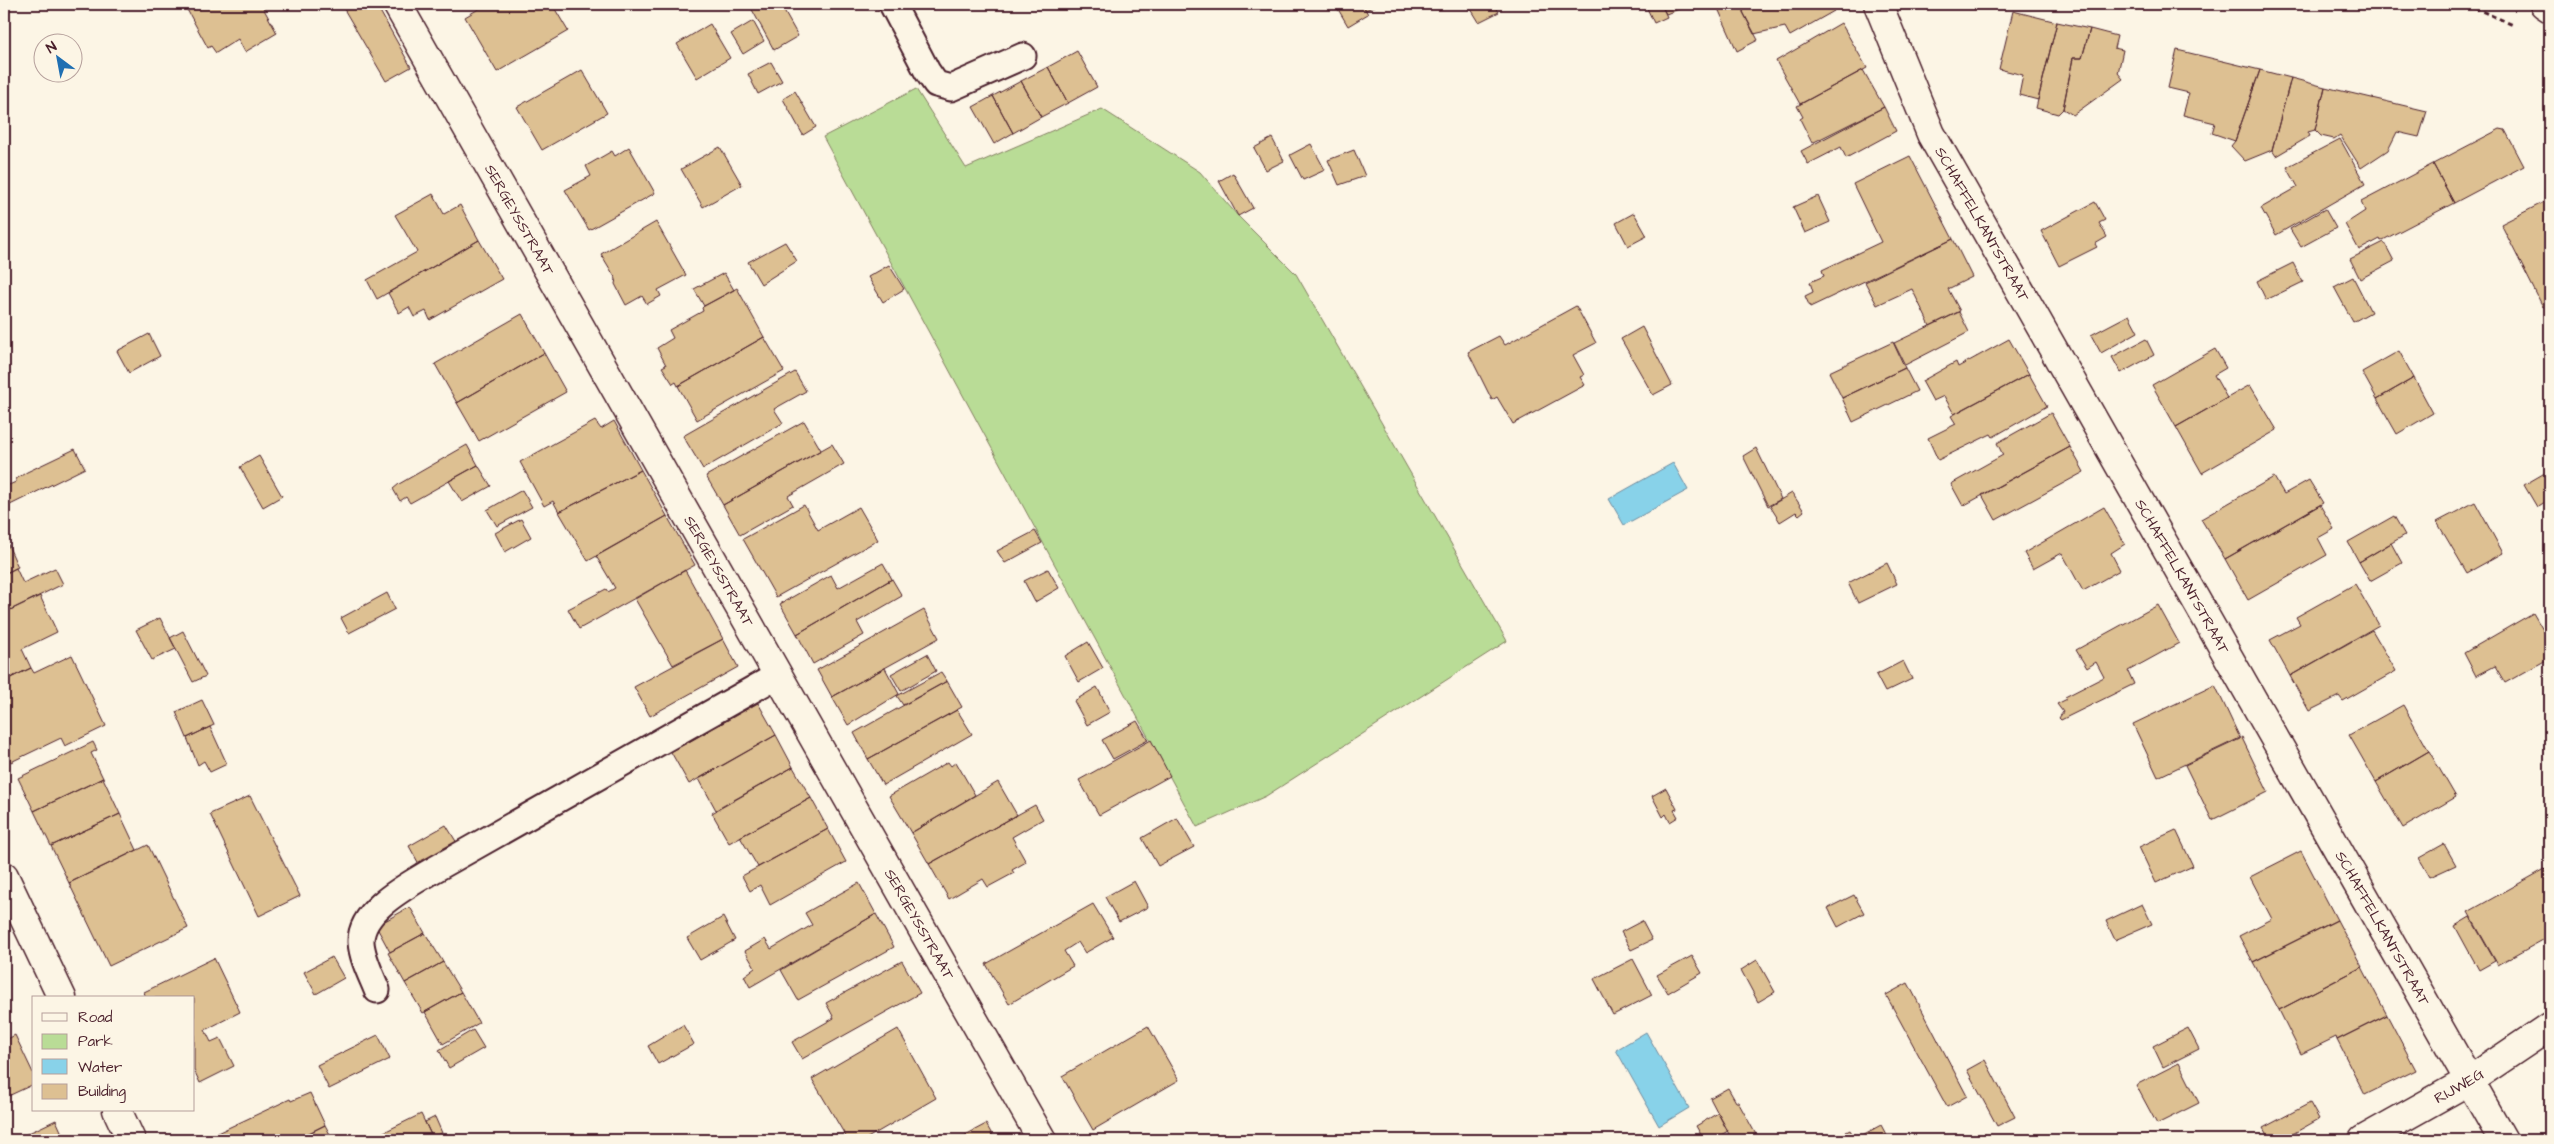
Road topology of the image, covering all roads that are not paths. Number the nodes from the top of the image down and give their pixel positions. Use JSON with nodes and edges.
{"nodes":[{"id":1,"x":397,"y":4,"type":"edge"},
{"id":2,"x":892,"y":4,"type":"edge"},
{"id":3,"x":1878,"y":4,"type":"edge"},
{"id":4,"x":2544,"y":4,"type":"edge"},
{"id":5,"x":2550,"y":8,"type":"edge"},
{"id":6,"x":1023,"y":56,"type":"dead end"},
{"id":7,"x":778,"y":675,"type":"junction"},
{"id":8,"x":4,"y":876,"type":"edge"},
{"id":9,"x":377,"y":990,"type":"dead end"},
{"id":10,"x":61,"y":996,"type":"edge"},
{"id":11,"x":2550,"y":1026,"type":"edge"},
{"id":12,"x":2470,"y":1080,"type":"junction"},
{"id":13,"x":118,"y":1112,"type":"edge"},
{"id":14,"x":131,"y":1140,"type":"edge"},
{"id":15,"x":1042,"y":1140,"type":"edge"},
{"id":16,"x":2363,"y":1140,"type":"edge"},
{"id":17,"x":2503,"y":1140,"type":"edge"}],
"edges":[{"from":1,"to":7,"type":"street","name":"SERGEYSSTRAAT"},
{"from":2,"to":6,"type":"lane"},
{"from":3,"to":12,"type":"street","name":"SCHAFFELKANTSTRAAT"},
{"from":4,"to":5,"type":"street"},
{"from":7,"to":9,"type":"lane"},
{"from":7,"to":15,"type":"street","name":"SERGEYSSTRAAT"},
{"from":8,"to":10,"type":"street"},
{"from":11,"to":12,"type":"street","name":"RIJWEG"},
{"from":12,"to":16,"type":"street","name":"RIJWEG"},
{"from":12,"to":17,"type":"street","name":"SCHAFFELKANTSTRAAT"},
{"from":13,"to":14,"type":"street"}]}
